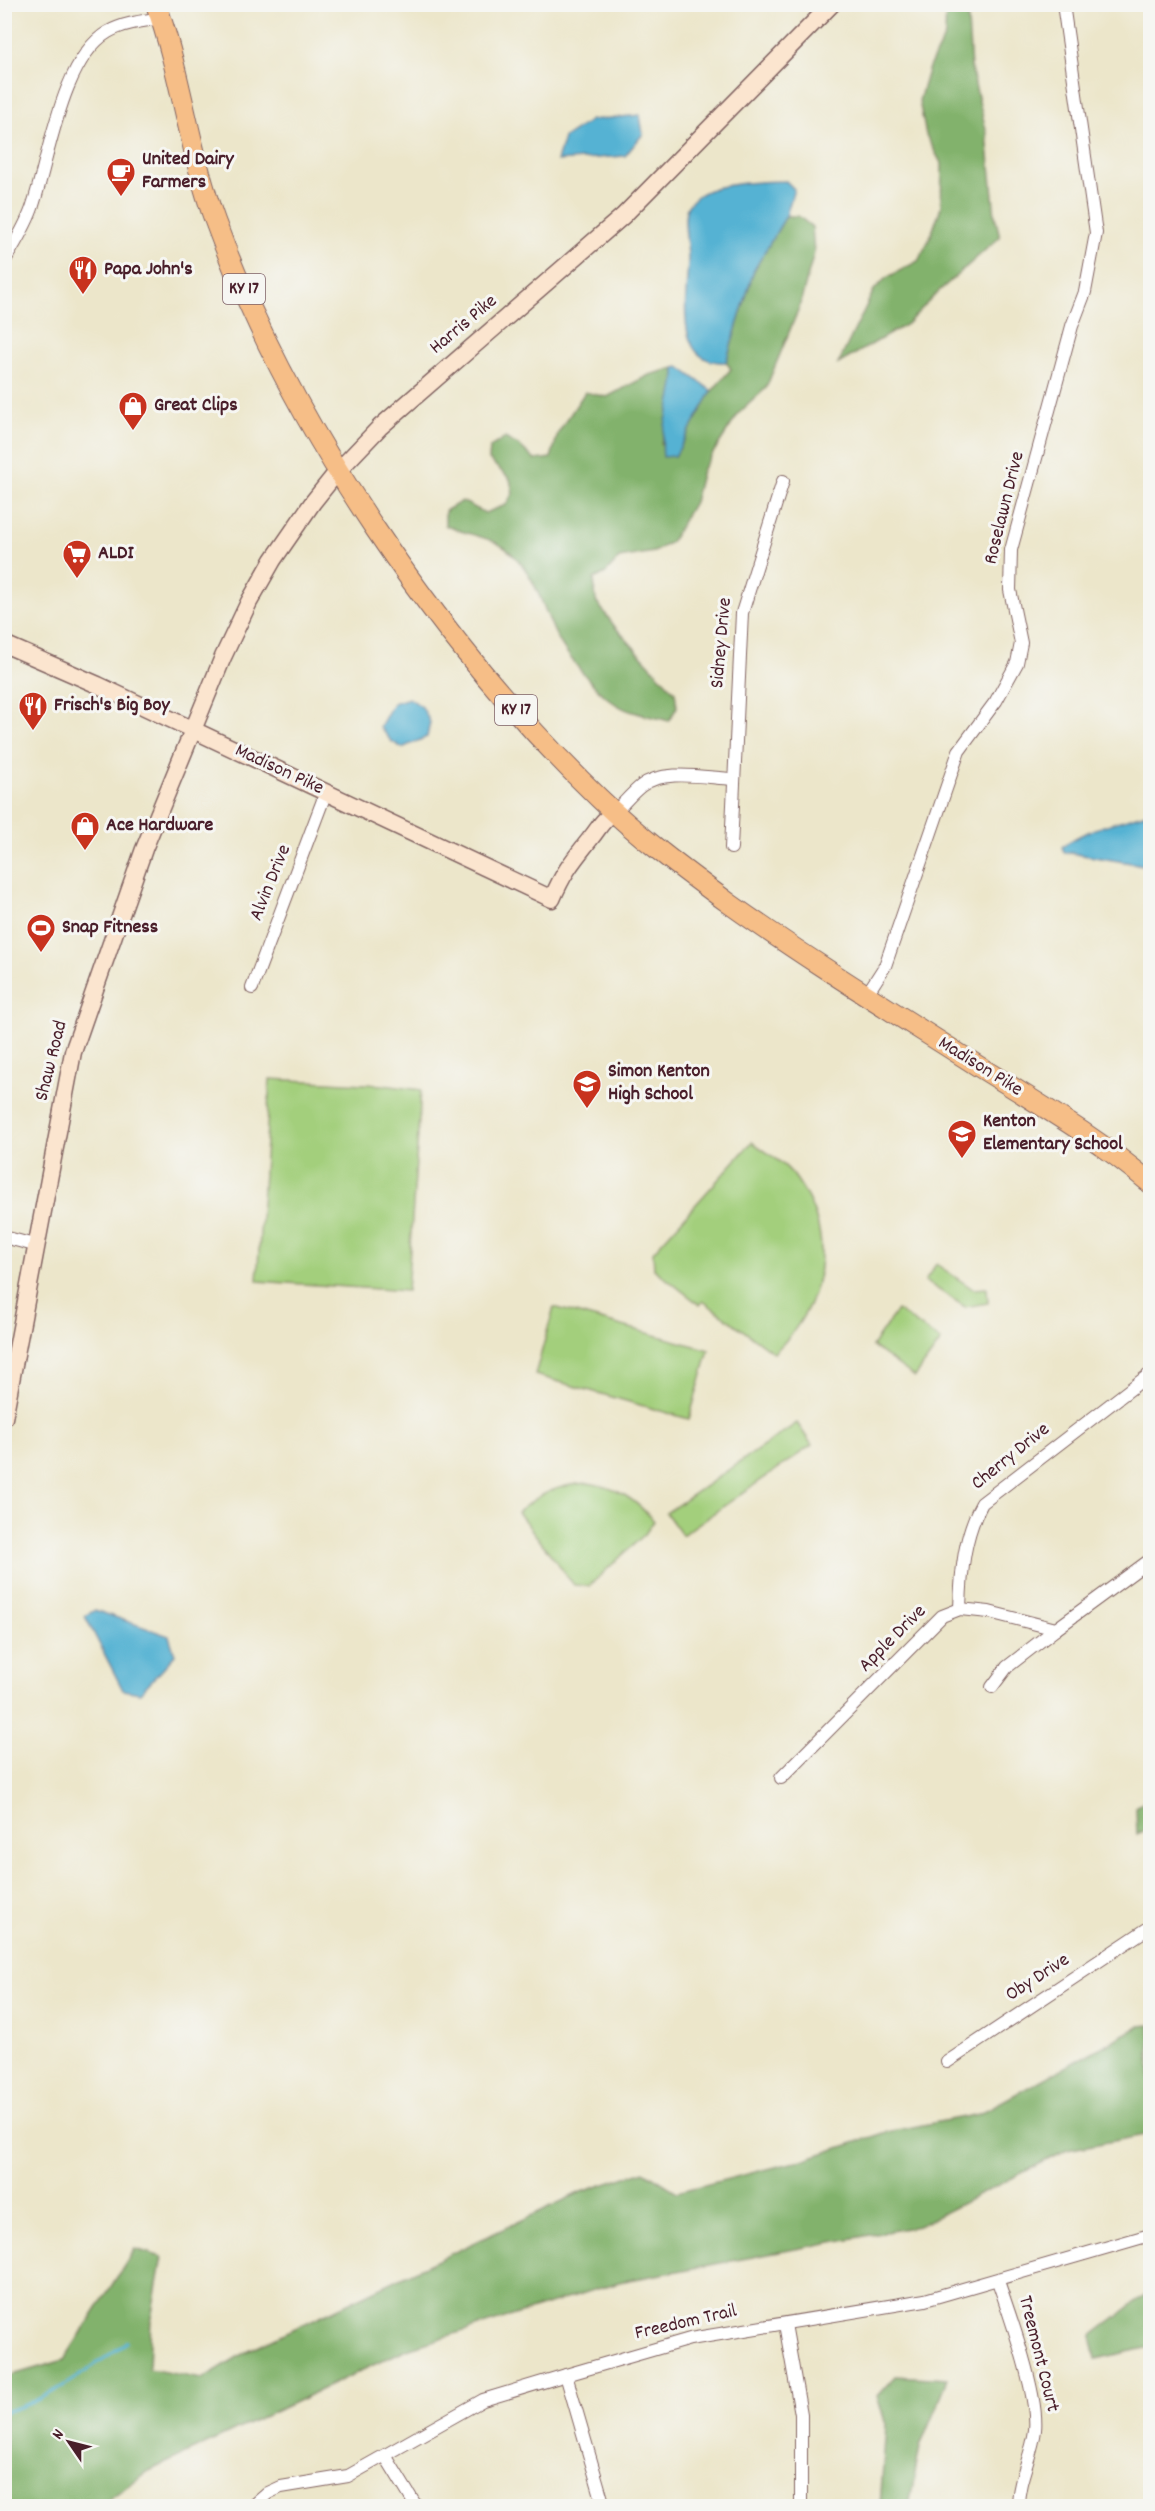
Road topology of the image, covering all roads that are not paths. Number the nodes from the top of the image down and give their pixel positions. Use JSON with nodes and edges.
{"nodes":[{"id":1,"x":832,"y":4,"type":"edge"},
{"id":2,"x":1063,"y":4,"type":"edge"},
{"id":3,"x":159,"y":9,"type":"edge"},
{"id":4,"x":4,"y":262,"type":"edge"},
{"id":5,"x":337,"y":472,"type":"junction"},
{"id":6,"x":783,"y":481,"type":"dead end"},
{"id":7,"x":4,"y":644,"type":"edge"},
{"id":8,"x":194,"y":729,"type":"junction"},
{"id":9,"x":733,"y":779,"type":"junction"},
{"id":10,"x":326,"y":792,"type":"junction"},
{"id":11,"x":615,"y":812,"type":"junction"},
{"id":12,"x":731,"y":848,"type":"dead end"},
{"id":13,"x":252,"y":988,"type":"dead end"},
{"id":14,"x":867,"y":994,"type":"junction"},
{"id":15,"x":1150,"y":1183,"type":"edge"},
{"id":16,"x":4,"y":1238,"type":"edge"},
{"id":17,"x":38,"y":1246,"type":"junction"},
{"id":18,"x":1150,"y":1374,"type":"edge"},
{"id":19,"x":4,"y":1418,"type":"edge"},
{"id":20,"x":1150,"y":1560,"type":"edge"},
{"id":21,"x":960,"y":1609,"type":"junction"},
{"id":22,"x":1056,"y":1629,"type":"junction"},
{"id":23,"x":992,"y":1687,"type":"dead end"},
{"id":24,"x":781,"y":1778,"type":"dead end"},
{"id":25,"x":1150,"y":1926,"type":"edge"},
{"id":26,"x":947,"y":2062,"type":"dead end"},
{"id":27,"x":1150,"y":2235,"type":"edge"},
{"id":28,"x":998,"y":2281,"type":"junction"},
{"id":29,"x":785,"y":2324,"type":"junction"},
{"id":30,"x":566,"y":2374,"type":"junction"},
{"id":31,"x":386,"y":2457,"type":"junction"},
{"id":32,"x":253,"y":2506,"type":"edge"},
{"id":33,"x":416,"y":2506,"type":"edge"},
{"id":34,"x":604,"y":2506,"type":"edge"},
{"id":35,"x":801,"y":2506,"type":"edge"},
{"id":36,"x":1018,"y":2506,"type":"edge"}],
"edges":[{"from":1,"to":5,"type":"main road","name":"Harris Pike"},
{"from":2,"to":14,"type":"street","name":"Roselawn Drive"},
{"from":3,"to":4,"type":"street"},
{"from":3,"to":5,"type":"main road","number":"KY 17"},
{"from":5,"to":8,"type":"main road","name":"Harris Pike"},
{"from":5,"to":11,"type":"main road","number":"KY 17"},
{"from":6,"to":9,"type":"street","name":"Sidney Drive"},
{"from":7,"to":8,"type":"main road","name":"Madison Pike"},
{"from":8,"to":10,"type":"main road","name":"Madison Pike"},
{"from":8,"to":17,"type":"main road","name":"Shaw Road"},
{"from":9,"to":11,"type":"street"},
{"from":9,"to":12,"type":"street","name":"Sidney Drive"},
{"from":10,"to":11,"type":"main road","name":"Madison Pike"},
{"from":10,"to":13,"type":"street","name":"Alvin Drive"},
{"from":11,"to":14,"type":"main road","number":"KY 17"},
{"from":14,"to":15,"type":"main road","name":"Madison Pike","number":"KY 17"},
{"from":16,"to":17,"type":"street"},
{"from":17,"to":19,"type":"main road","name":"Shaw Road"},
{"from":18,"to":21,"type":"street","name":"Cherry Drive"},
{"from":20,"to":22,"type":"street"},
{"from":21,"to":22,"type":"street"},
{"from":21,"to":24,"type":"street","name":"Apple Drive"},
{"from":22,"to":23,"type":"street"},
{"from":25,"to":26,"type":"street","name":"Oby Drive"},
{"from":27,"to":28,"type":"street","name":"Freedom Trail"},
{"from":28,"to":29,"type":"street","name":"Freedom Trail"},
{"from":28,"to":36,"type":"street","name":"Treemont Court"},
{"from":29,"to":30,"type":"street","name":"Freedom Trail"},
{"from":29,"to":35,"type":"street"},
{"from":30,"to":31,"type":"street","name":"Freedom Trail"},
{"from":30,"to":34,"type":"street"},
{"from":31,"to":32,"type":"street","name":"Freedom Trail"},
{"from":31,"to":33,"type":"street"}]}
